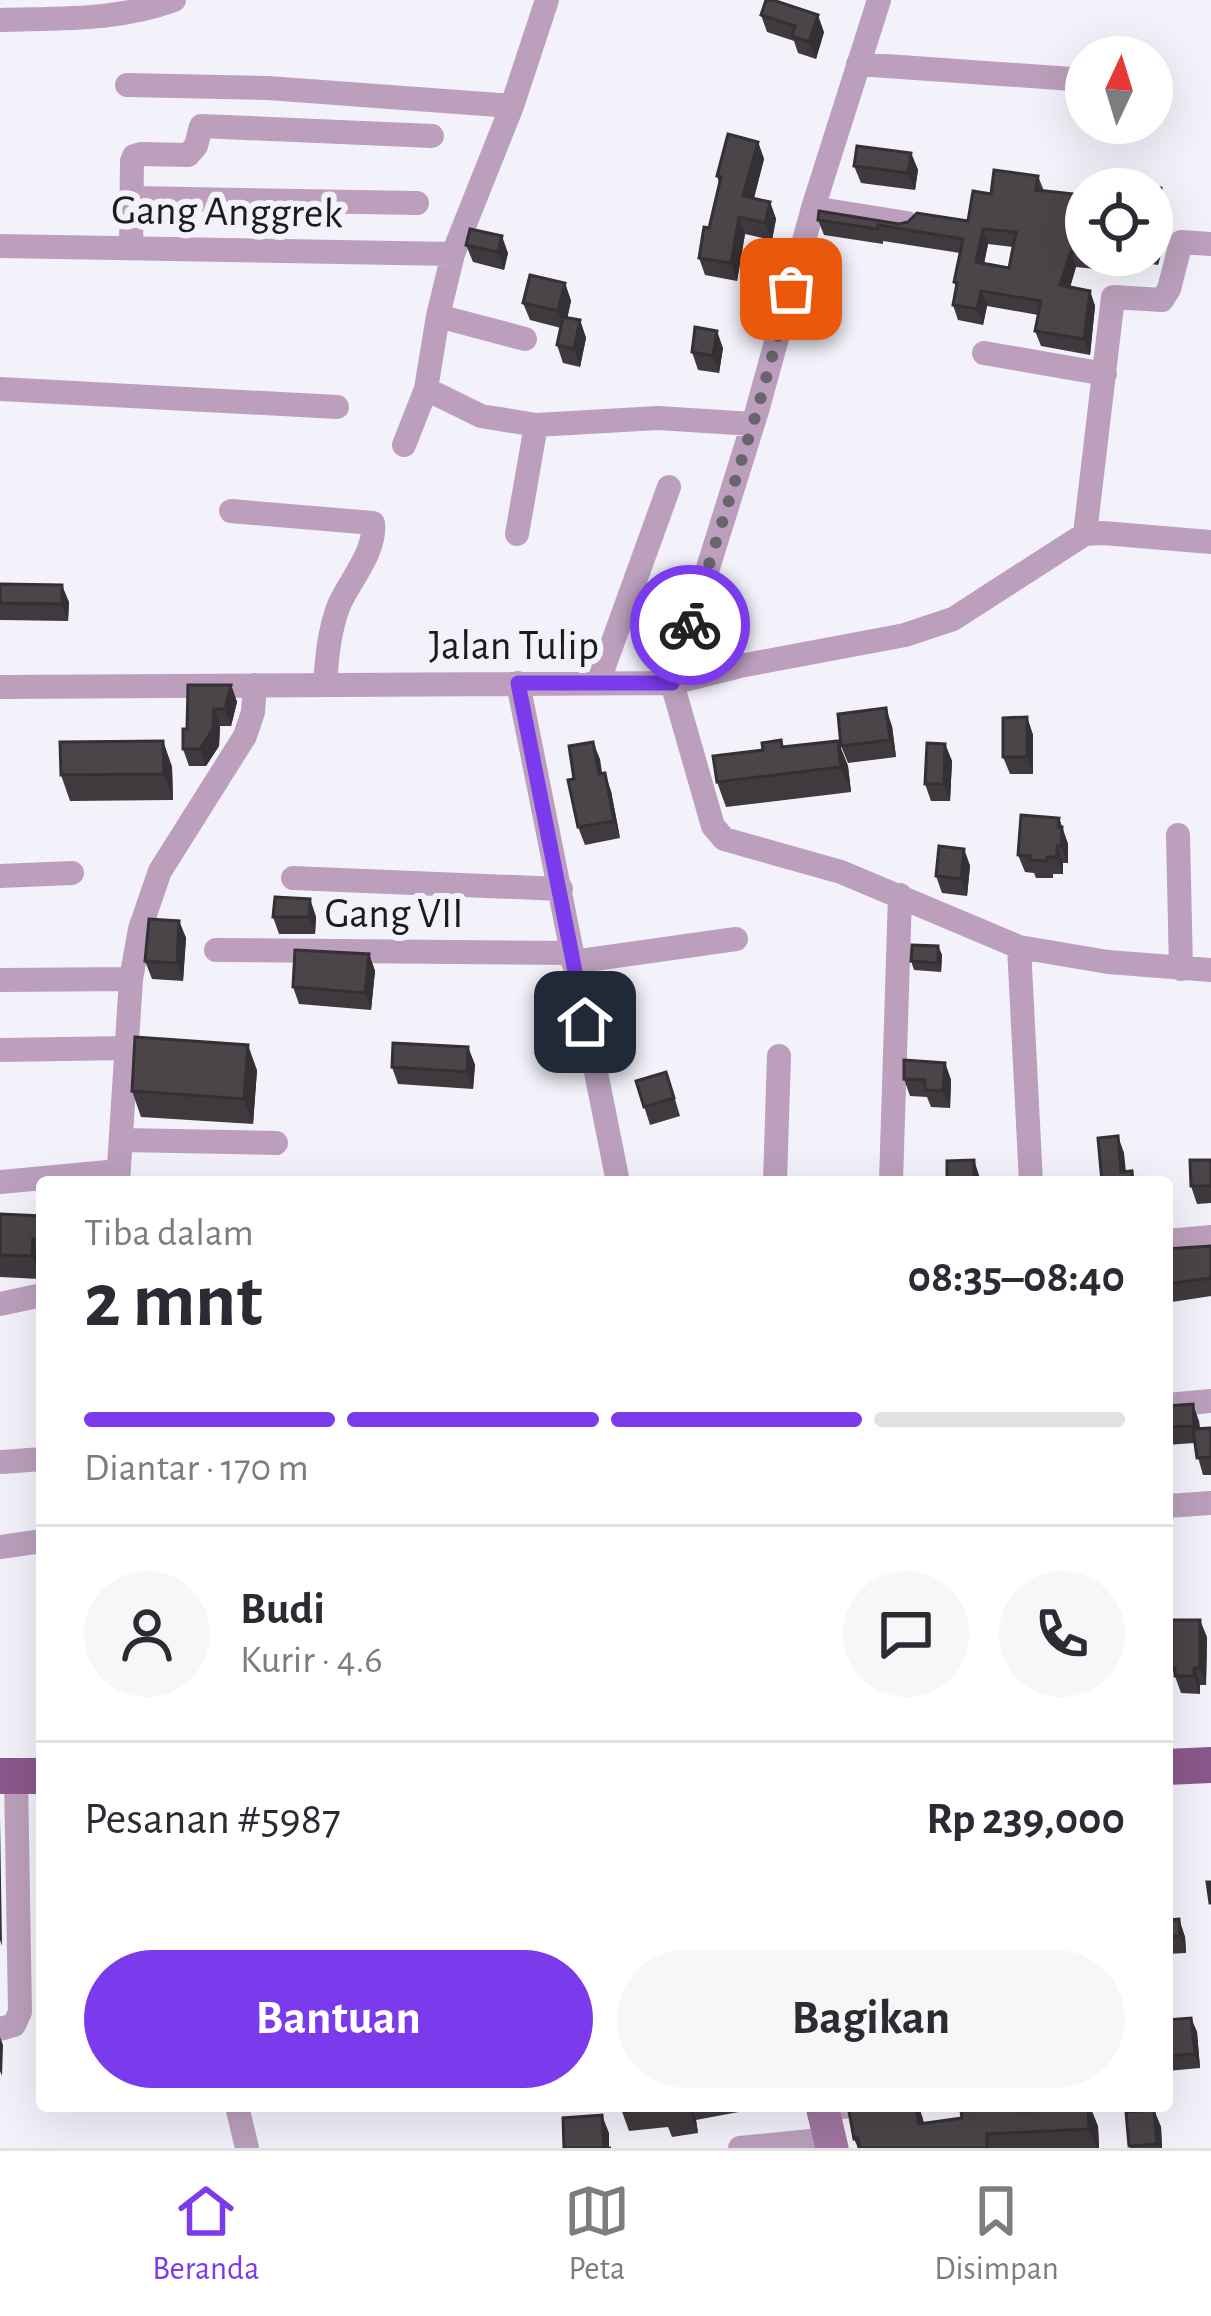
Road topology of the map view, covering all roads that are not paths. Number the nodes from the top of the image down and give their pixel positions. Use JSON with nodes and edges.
{"nodes":[{"id":1,"x":174,"y":0,"type":"edge"},
{"id":2,"x":548,"y":0,"type":"edge"},
{"id":3,"x":879,"y":0,"type":"edge"},
{"id":4,"x":0,"y":20,"type":"edge"},
{"id":5,"x":858,"y":64,"type":"junction"},
{"id":6,"x":1065,"y":79,"type":"edge"},
{"id":7,"x":127,"y":85,"type":"dead end"},
{"id":8,"x":512,"y":106,"type":"junction"},
{"id":9,"x":432,"y":136,"type":"dead end"},
{"id":10,"x":133,"y":198,"type":"junction"},
{"id":11,"x":417,"y":202,"type":"dead end"},
{"id":12,"x":813,"y":208,"type":"junction"},
{"id":13,"x":908,"y":223,"type":"edge"},
{"id":14,"x":1211,"y":244,"type":"edge"},
{"id":15,"x":0,"y":246,"type":"edge"},
{"id":16,"x":131,"y":248,"type":"junction"},
{"id":17,"x":453,"y":254,"type":"junction"},
{"id":18,"x":438,"y":316,"type":"junction"},
{"id":19,"x":525,"y":339,"type":"dead end"},
{"id":20,"x":984,"y":353,"type":"dead end"},
{"id":21,"x":1105,"y":374,"type":"junction"},
{"id":22,"x":0,"y":389,"type":"edge"},
{"id":23,"x":426,"y":389,"type":"junction"},
{"id":24,"x":337,"y":406,"type":"dead end"},
{"id":25,"x":753,"y":424,"type":"junction"},
{"id":26,"x":536,"y":425,"type":"junction"},
{"id":27,"x":404,"y":445,"type":"dead end"},
{"id":28,"x":669,"y":487,"type":"dead end"},
{"id":29,"x":231,"y":511,"type":"dead end"},
{"id":30,"x":517,"y":534,"type":"dead end"},
{"id":31,"x":1085,"y":534,"type":"junction"},
{"id":32,"x":1211,"y":542,"type":"edge"},
{"id":33,"x":518,"y":683,"type":"junction"},
{"id":34,"x":598,"y":683,"type":"junction"},
{"id":35,"x":672,"y":683,"type":"junction"},
{"id":36,"x":325,"y":684,"type":"junction"},
{"id":37,"x":255,"y":685,"type":"junction"},
{"id":38,"x":0,"y":687,"type":"edge"},
{"id":39,"x":1178,"y":836,"type":"dead end"},
{"id":40,"x":72,"y":874,"type":"dead end"},
{"id":41,"x":0,"y":876,"type":"edge"},
{"id":42,"x":293,"y":878,"type":"dead end"},
{"id":43,"x":561,"y":889,"type":"junction"},
{"id":44,"x":900,"y":895,"type":"junction"},
{"id":45,"x":736,"y":939,"type":"dead end"},
{"id":46,"x":1019,"y":947,"type":"junction"},
{"id":47,"x":216,"y":950,"type":"dead end"},
{"id":48,"x":573,"y":957,"type":"junction"},
{"id":49,"x":1181,"y":969,"type":"junction"},
{"id":50,"x":1211,"y":970,"type":"edge"},
{"id":51,"x":131,"y":979,"type":"junction"},
{"id":52,"x":0,"y":980,"type":"edge"},
{"id":53,"x":128,"y":1048,"type":"junction"},
{"id":54,"x":0,"y":1050,"type":"edge"},
{"id":55,"x":779,"y":1056,"type":"dead end"},
{"id":56,"x":121,"y":1140,"type":"junction"},
{"id":57,"x":276,"y":1142,"type":"dead end"},
{"id":58,"x":118,"y":1176,"type":"edge"},
{"id":59,"x":617,"y":1176,"type":"edge"},
{"id":60,"x":775,"y":1176,"type":"edge"},
{"id":61,"x":891,"y":1176,"type":"edge"},
{"id":62,"x":1031,"y":1176,"type":"edge"},
{"id":63,"x":36,"y":1180,"type":"edge"},
{"id":64,"x":0,"y":1182,"type":"edge"},
{"id":65,"x":1211,"y":1237,"type":"edge"},
{"id":66,"x":1173,"y":1240,"type":"edge"},
{"id":67,"x":36,"y":1296,"type":"edge"},
{"id":68,"x":0,"y":1304,"type":"edge"},
{"id":69,"x":1211,"y":1401,"type":"edge"},
{"id":70,"x":1173,"y":1405,"type":"edge"},
{"id":71,"x":36,"y":1459,"type":"edge"},
{"id":72,"x":2,"y":1462,"type":"edge"},
{"id":73,"x":1211,"y":1503,"type":"edge"},
{"id":74,"x":1173,"y":1506,"type":"edge"},
{"id":75,"x":36,"y":1542,"type":"edge"},
{"id":76,"x":0,"y":1546,"type":"edge"},
{"id":77,"x":1211,"y":1766,"type":"edge"},
{"id":78,"x":1173,"y":1767,"type":"edge"},
{"id":79,"x":19,"y":1776,"type":"edge"},
{"id":80,"x":0,"y":2029,"type":"edge"},
{"id":81,"x":239,"y":2112,"type":"edge"},
{"id":82,"x":832,"y":2122,"type":"edge"},
{"id":83,"x":248,"y":2148,"type":"edge"},
{"id":84,"x":740,"y":2148,"type":"edge"}],
"edges":[{"from":1,"to":4,"type":"street"},
{"from":2,"to":8,"type":"street"},
{"from":3,"to":5,"type":"street"},
{"from":5,"to":6,"type":"street"},
{"from":5,"to":12,"type":"street"},
{"from":7,"to":8,"type":"street"},
{"from":8,"to":17,"type":"street"},
{"from":9,"to":10,"type":"street"},
{"from":10,"to":11,"type":"street"},
{"from":10,"to":16,"type":"street"},
{"from":12,"to":13,"type":"street"},
{"from":12,"to":25,"type":"street"},
{"from":14,"to":21,"type":"street"},
{"from":15,"to":16,"type":"street","name":"Gang Anggrek"},
{"from":16,"to":17,"type":"street","name":"Gang Anggrek"},
{"from":17,"to":18,"type":"street"},
{"from":18,"to":19,"type":"street"},
{"from":18,"to":23,"type":"street"},
{"from":20,"to":21,"type":"street"},
{"from":21,"to":31,"type":"street"},
{"from":22,"to":24,"type":"street"},
{"from":23,"to":26,"type":"street"},
{"from":23,"to":27,"type":"street"},
{"from":25,"to":26,"type":"street"},
{"from":25,"to":35,"type":"street"},
{"from":26,"to":30,"type":"street"},
{"from":28,"to":34,"type":"street"},
{"from":29,"to":36,"type":"street"},
{"from":31,"to":32,"type":"street"},
{"from":31,"to":35,"type":"street","name":"Jalan Tulip"},
{"from":33,"to":34,"type":"street","name":"Jalan Tulip"},
{"from":33,"to":36,"type":"street","name":"Jalan Tulip"},
{"from":33,"to":43,"type":"street"},
{"from":34,"to":35,"type":"street","name":"Jalan Tulip"},
{"from":35,"to":44,"type":"street"},
{"from":36,"to":37,"type":"street","name":"Jalan Tulip"},
{"from":37,"to":38,"type":"street","name":"Jalan Tulip"},
{"from":37,"to":51,"type":"street"},
{"from":39,"to":49,"type":"street"},
{"from":40,"to":41,"type":"street"},
{"from":42,"to":43,"type":"street"},
{"from":43,"to":48,"type":"street"},
{"from":44,"to":46,"type":"street"},
{"from":44,"to":61,"type":"street"},
{"from":45,"to":48,"type":"street","name":"Gang VII"},
{"from":46,"to":49,"type":"street"},
{"from":46,"to":62,"type":"street"},
{"from":47,"to":48,"type":"street","name":"Gang VII"},
{"from":48,"to":59,"type":"street"},
{"from":49,"to":50,"type":"street"},
{"from":51,"to":52,"type":"street"},
{"from":51,"to":53,"type":"street"},
{"from":53,"to":54,"type":"street"},
{"from":53,"to":56,"type":"street"},
{"from":55,"to":60,"type":"street"},
{"from":56,"to":57,"type":"street"},
{"from":56,"to":58,"type":"street"},
{"from":63,"to":64,"type":"street"},
{"from":65,"to":66,"type":"street"},
{"from":67,"to":68,"type":"street"},
{"from":69,"to":70,"type":"street"},
{"from":71,"to":72,"type":"street"},
{"from":73,"to":74,"type":"street"},
{"from":75,"to":76,"type":"street"},
{"from":77,"to":78,"type":"main road"},
{"from":79,"to":80,"type":"street"},
{"from":81,"to":83,"type":"street"},
{"from":82,"to":84,"type":"street"}]}
